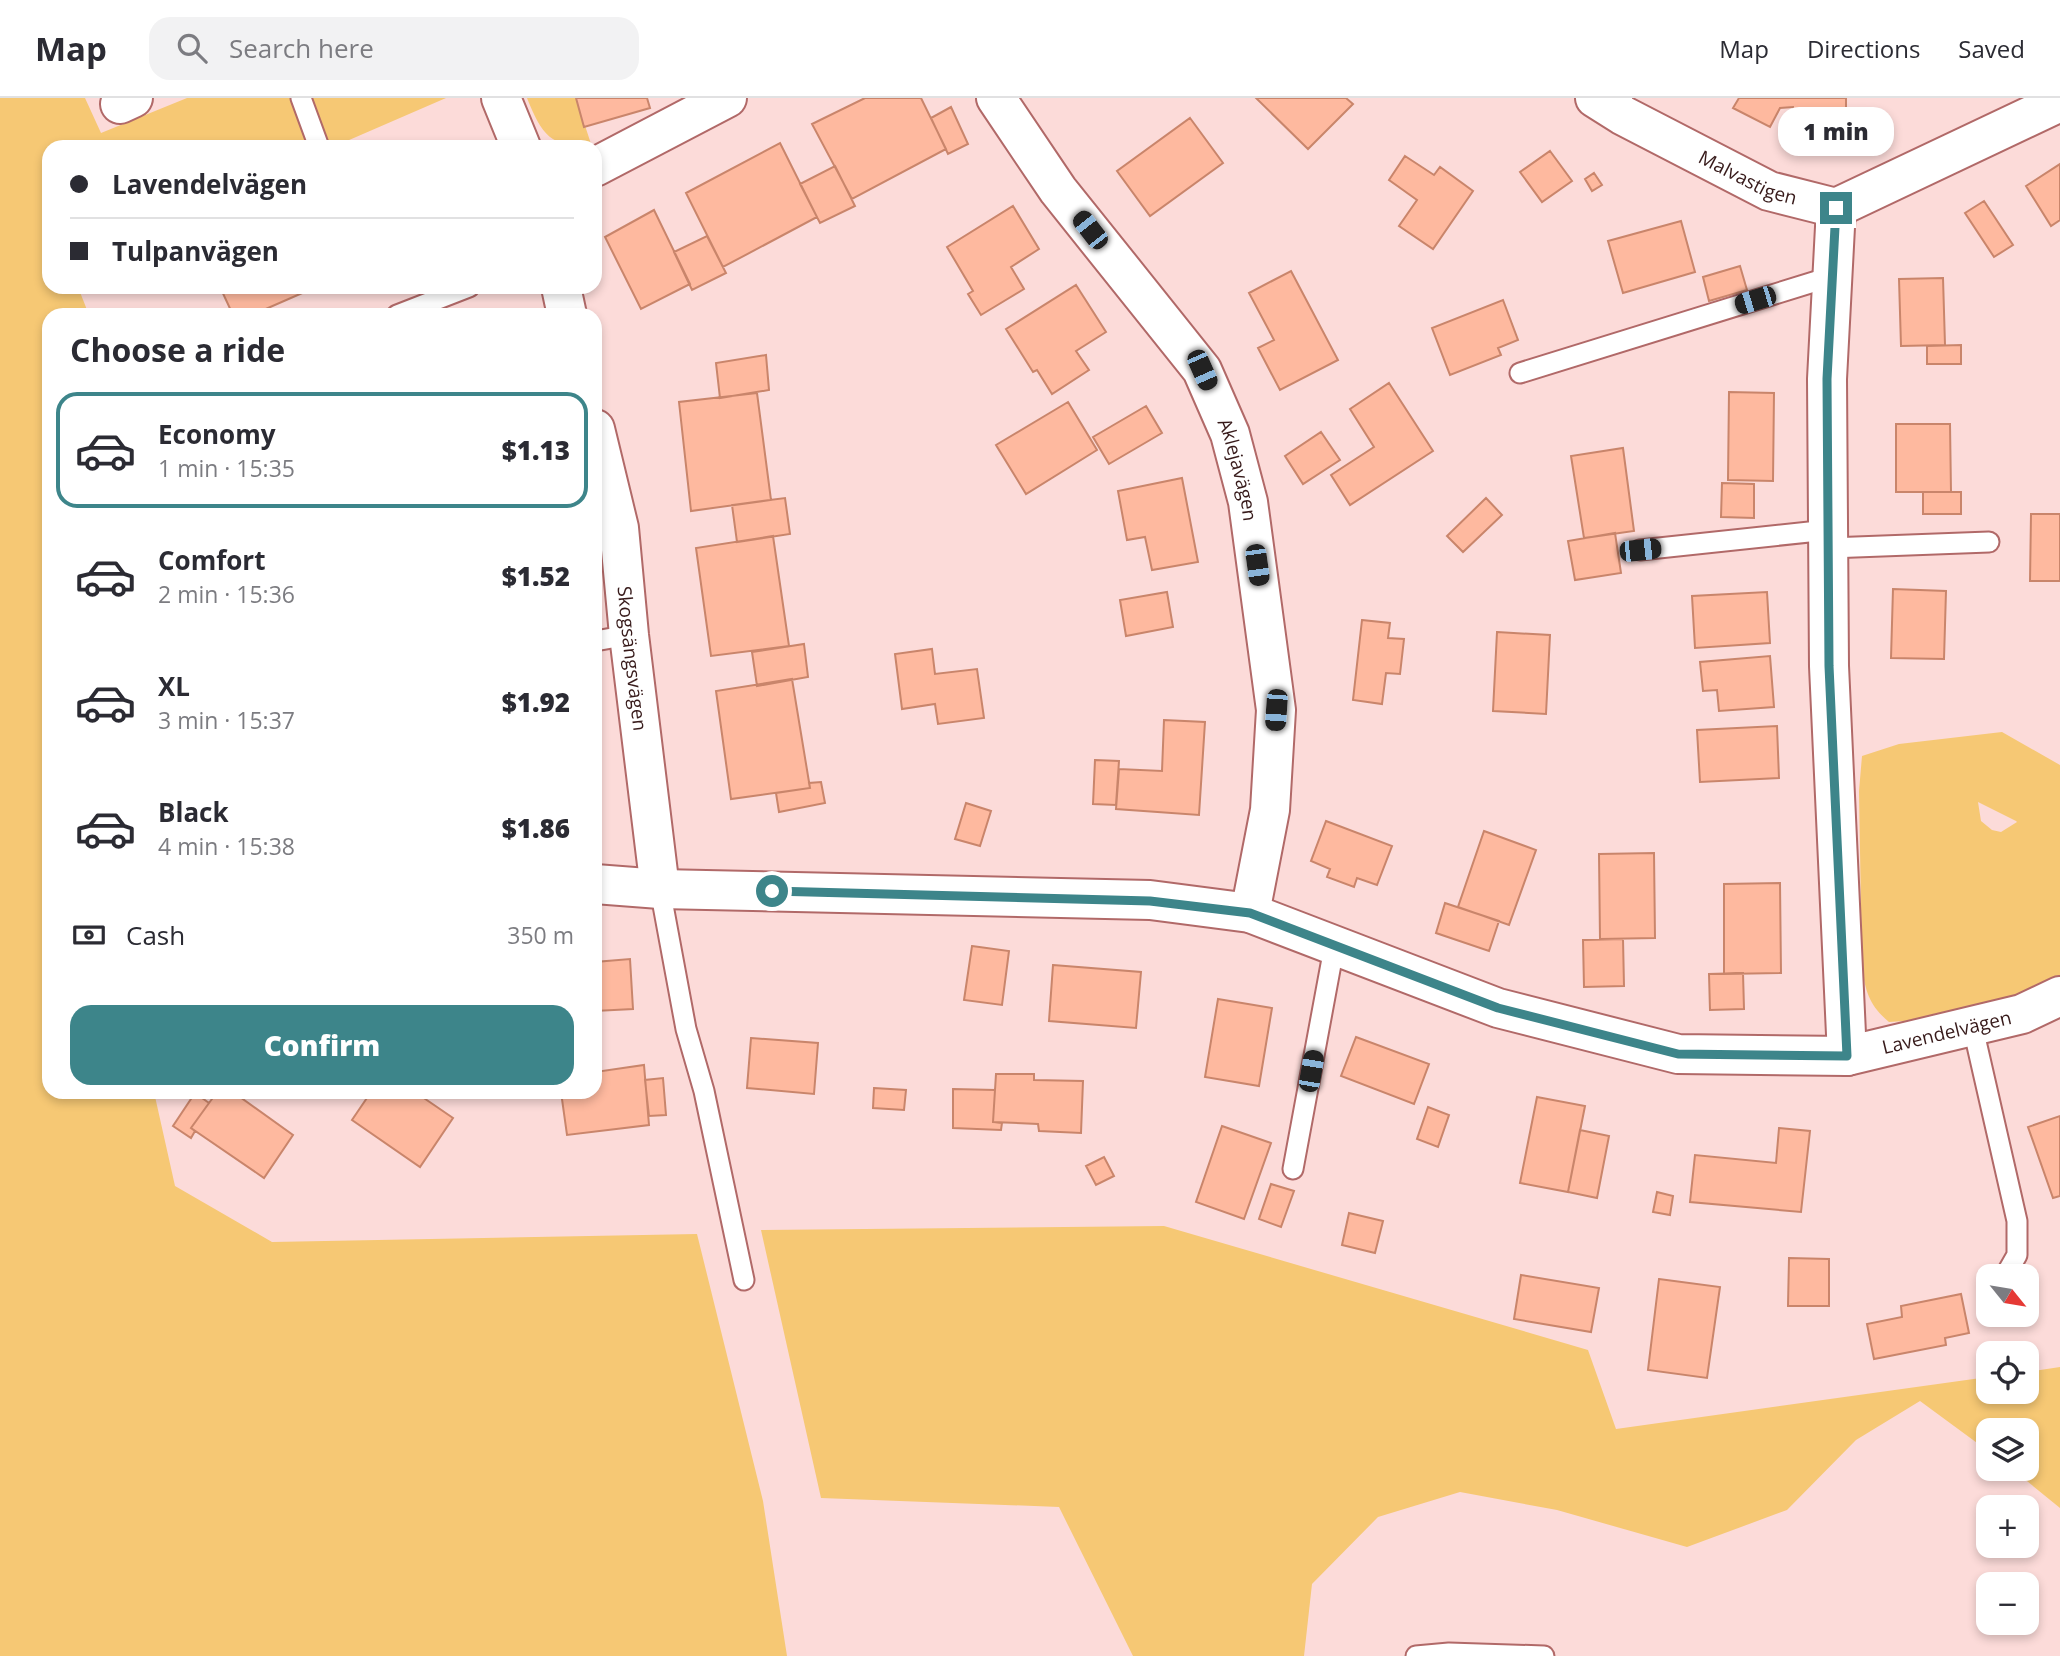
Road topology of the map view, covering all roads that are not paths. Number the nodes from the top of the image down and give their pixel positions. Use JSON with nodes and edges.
{"nodes":[{"id":1,"x":301,"y":98,"type":"edge"},
{"id":2,"x":502,"y":98,"type":"edge"},
{"id":3,"x":727,"y":98,"type":"edge"},
{"id":4,"x":996,"y":98,"type":"edge"},
{"id":5,"x":1595,"y":98,"type":"edge"},
{"id":6,"x":2060,"y":102,"type":"edge"},
{"id":7,"x":316,"y":140,"type":"edge"},
{"id":8,"x":517,"y":140,"type":"edge"},
{"id":9,"x":602,"y":163,"type":"edge"},
{"id":10,"x":1836,"y":208,"type":"junction"},
{"id":11,"x":1833,"y":276,"type":"junction"},
{"id":12,"x":451,"y":294,"type":"edge"},
{"id":13,"x":415,"y":308,"type":"edge"},
{"id":14,"x":1520,"y":373,"type":"dead end"},
{"id":15,"x":602,"y":458,"type":"edge"},
{"id":16,"x":1829,"y":539,"type":"junction"},
{"id":17,"x":1989,"y":542,"type":"dead end"},
{"id":18,"x":1640,"y":550,"type":"dead end"},
{"id":19,"x":612,"y":638,"type":"edge"},
{"id":20,"x":602,"y":885,"type":"edge"},
{"id":21,"x":660,"y":889,"type":"junction"},
{"id":22,"x":1250,"y":913,"type":"junction"},
{"id":23,"x":1334,"y":948,"type":"junction"},
{"id":24,"x":2060,"y":996,"type":"edge"},
{"id":25,"x":1973,"y":1028,"type":"junction"},
{"id":26,"x":1847,"y":1056,"type":"junction"},
{"id":27,"x":1293,"y":1169,"type":"dead end"},
{"id":28,"x":2012,"y":1264,"type":"edge"},
{"id":29,"x":744,"y":1280,"type":"dead end"},
{"id":30,"x":1449,"y":1655,"type":"edge"},
{"id":31,"x":1416,"y":1656,"type":"edge"},
{"id":32,"x":1544,"y":1656,"type":"edge"}],
"edges":[{"from":1,"to":7,"type":"lane"},
{"from":2,"to":8,"type":"street"},
{"from":3,"to":9,"type":"street"},
{"from":4,"to":22,"type":"street","name":"Aklejavägen"},
{"from":5,"to":10,"type":"street","name":"Malvastigen"},
{"from":6,"to":10,"type":"street"},
{"from":10,"to":11,"type":"street"},
{"from":11,"to":14,"type":"lane"},
{"from":11,"to":16,"type":"street"},
{"from":12,"to":13,"type":"lane"},
{"from":15,"to":19,"type":"street","name":"Skogsängsvägen"},
{"from":16,"to":17,"type":"lane"},
{"from":16,"to":18,"type":"lane"},
{"from":16,"to":26,"type":"street"},
{"from":19,"to":21,"type":"street","name":"Skogsängsvägen"},
{"from":20,"to":21,"type":"street","name":"Lavendelvägen"},
{"from":21,"to":22,"type":"street","name":"Lavendelvägen"},
{"from":21,"to":29,"type":"lane"},
{"from":22,"to":23,"type":"street","name":"Lavendelvägen"},
{"from":23,"to":26,"type":"street","name":"Lavendelvägen"},
{"from":23,"to":27,"type":"lane"},
{"from":24,"to":25,"type":"street","name":"Lavendelvägen"},
{"from":25,"to":26,"type":"street","name":"Lavendelvägen"},
{"from":25,"to":28,"type":"lane"},
{"from":30,"to":31,"type":"lane"},
{"from":30,"to":32,"type":"lane"}]}
